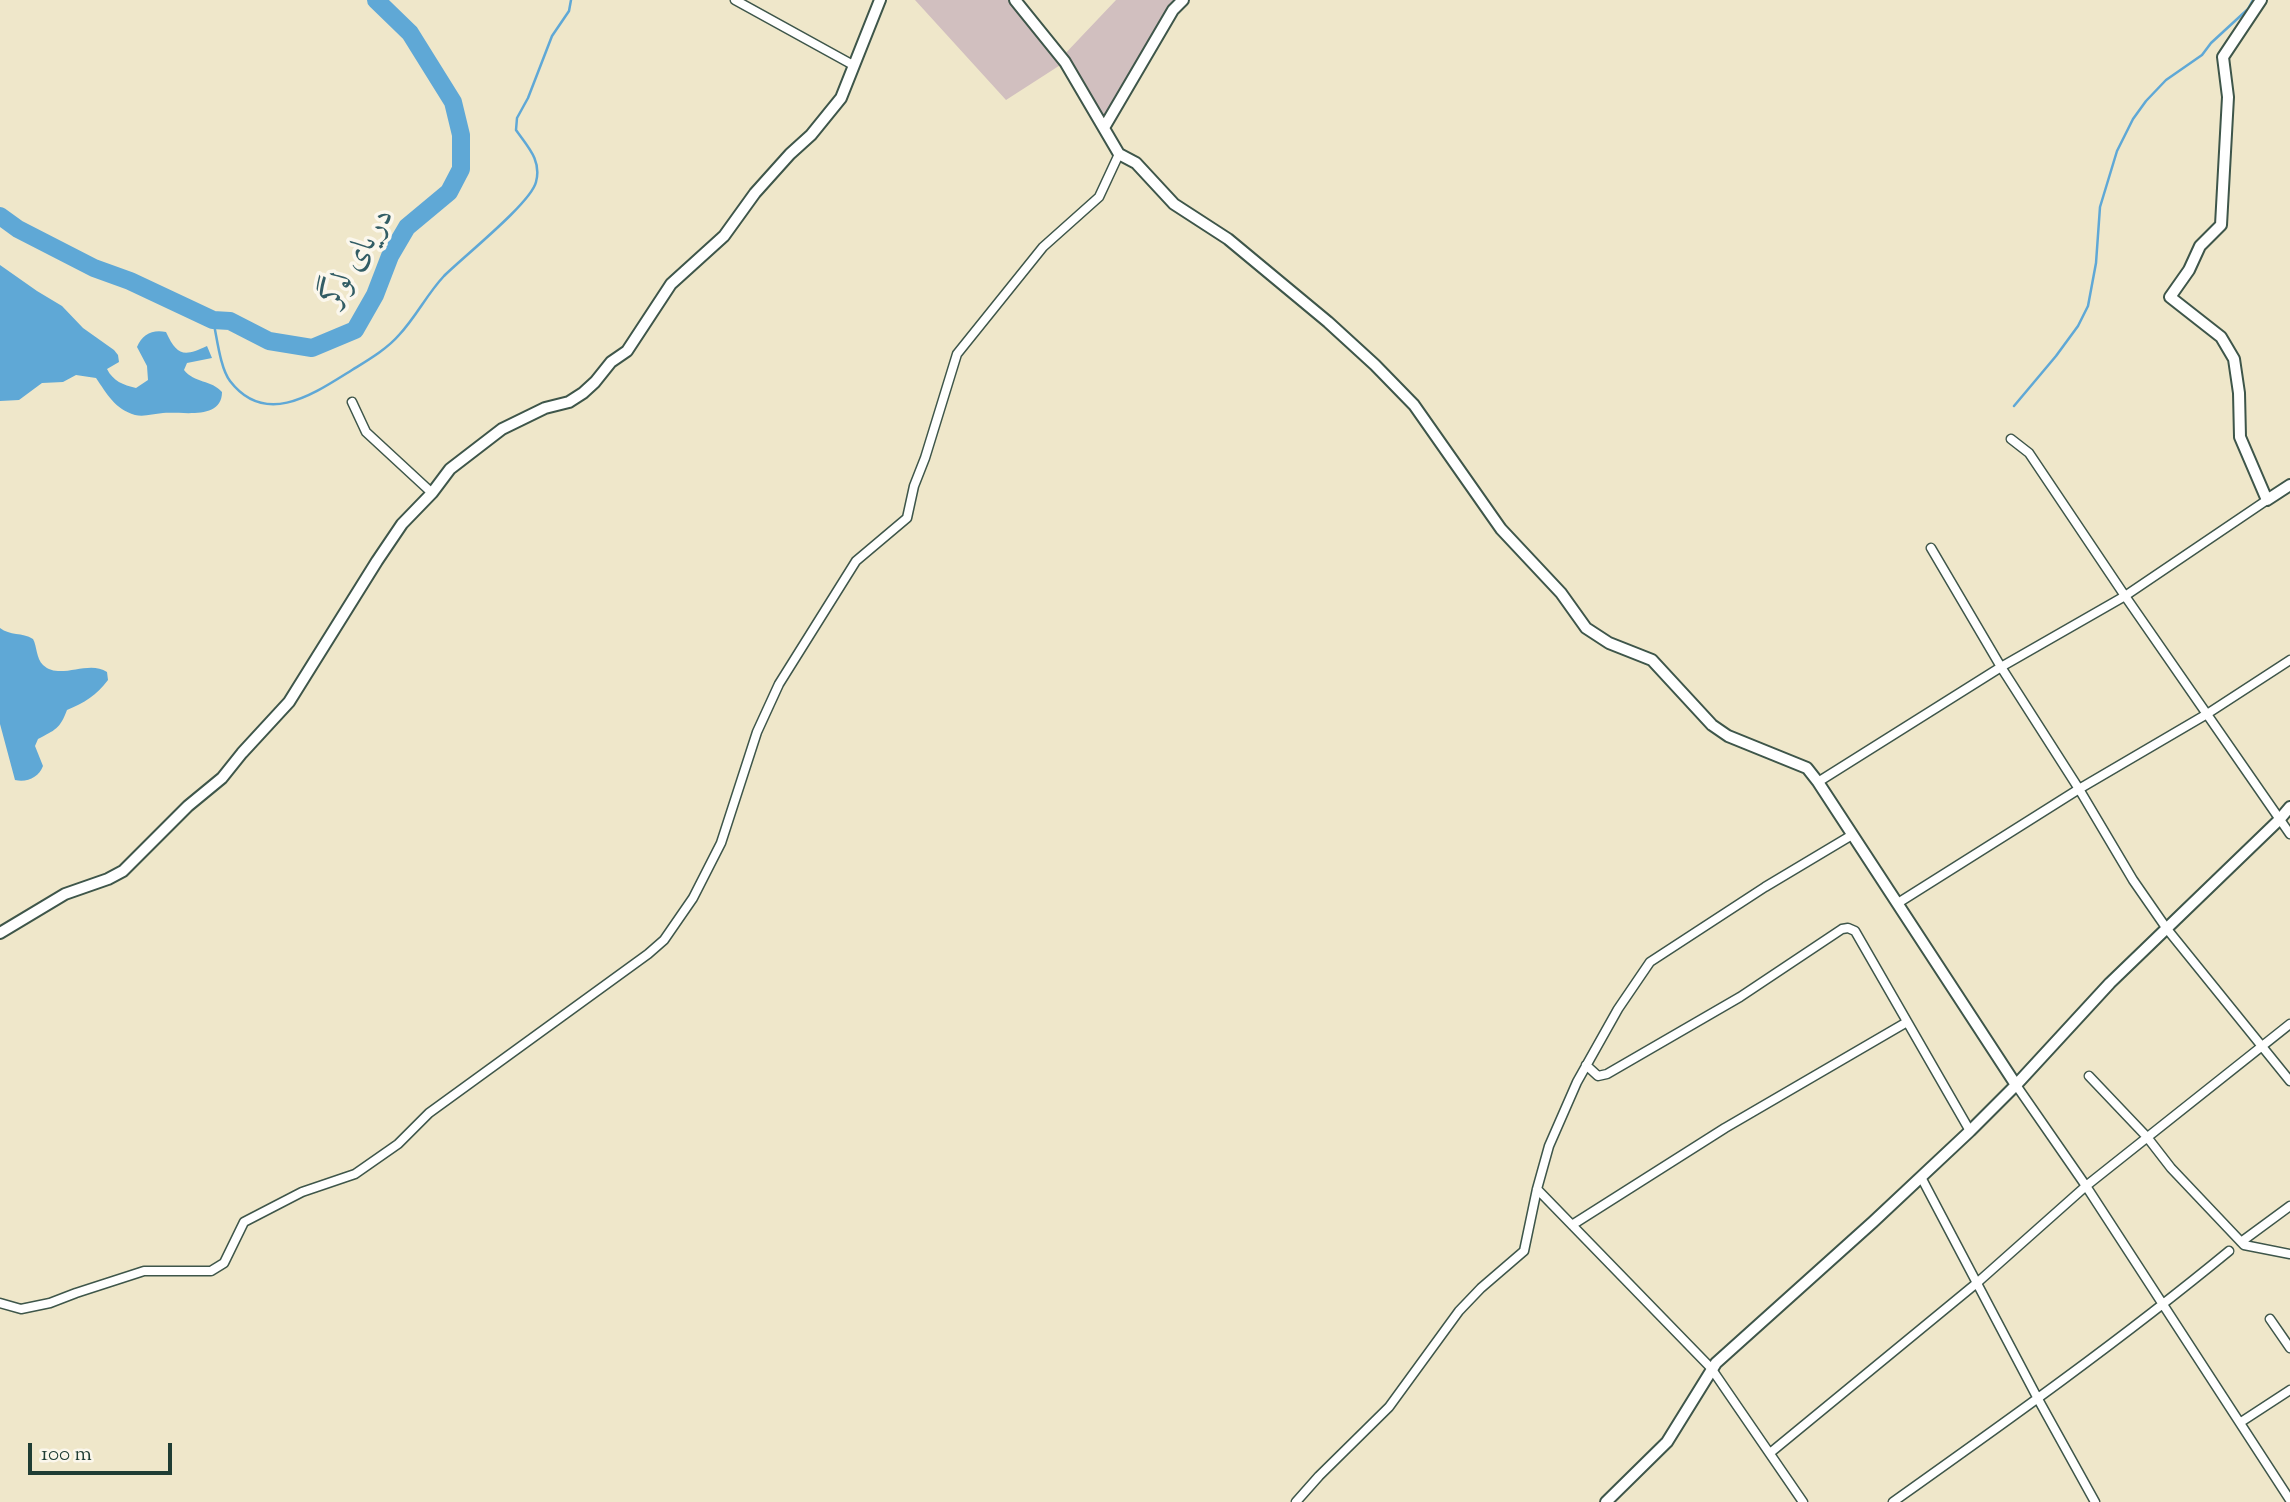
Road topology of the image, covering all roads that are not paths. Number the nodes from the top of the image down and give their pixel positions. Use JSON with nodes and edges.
{"nodes":[{"id":1,"x":734,"y":0,"type":"edge"},
{"id":2,"x":880,"y":0,"type":"edge"},
{"id":3,"x":1016,"y":0,"type":"edge"},
{"id":4,"x":1183,"y":0,"type":"edge"},
{"id":5,"x":2261,"y":0,"type":"edge"},
{"id":6,"x":853,"y":65,"type":"junction"},
{"id":7,"x":1105,"y":126,"type":"junction"},
{"id":8,"x":1119,"y":154,"type":"junction"},
{"id":9,"x":352,"y":402,"type":"dead end"},
{"id":10,"x":2011,"y":439,"type":"dead end"},
{"id":11,"x":2290,"y":485,"type":"edge"},
{"id":12,"x":432,"y":493,"type":"junction"},
{"id":13,"x":2267,"y":500,"type":"junction"},
{"id":14,"x":1931,"y":548,"type":"dead end"},
{"id":15,"x":2125,"y":596,"type":"junction"},
{"id":16,"x":2290,"y":660,"type":"edge"},
{"id":17,"x":2001,"y":667,"type":"junction"},
{"id":18,"x":2207,"y":714,"type":"junction"},
{"id":19,"x":1818,"y":782,"type":"junction"},
{"id":20,"x":2079,"y":789,"type":"junction"},
{"id":21,"x":2290,"y":807,"type":"edge"},
{"id":22,"x":2280,"y":820,"type":"junction"},
{"id":23,"x":2290,"y":834,"type":"edge"},
{"id":24,"x":1852,"y":835,"type":"junction"},
{"id":25,"x":1898,"y":903,"type":"junction"},
{"id":26,"x":2167,"y":929,"type":"junction"},
{"id":27,"x":0,"y":933,"type":"edge"},
{"id":28,"x":1907,"y":1022,"type":"junction"},
{"id":29,"x":2290,"y":1024,"type":"edge"},
{"id":30,"x":2261,"y":1046,"type":"junction"},
{"id":31,"x":1586,"y":1065,"type":"junction"},
{"id":32,"x":2089,"y":1076,"type":"dead end"},
{"id":33,"x":2290,"y":1081,"type":"edge"},
{"id":34,"x":2016,"y":1085,"type":"junction"},
{"id":35,"x":1970,"y":1131,"type":"junction"},
{"id":36,"x":2147,"y":1137,"type":"junction"},
{"id":37,"x":1921,"y":1177,"type":"junction"},
{"id":38,"x":2086,"y":1186,"type":"junction"},
{"id":39,"x":1537,"y":1189,"type":"junction"},
{"id":40,"x":2290,"y":1206,"type":"edge"},
{"id":41,"x":1572,"y":1225,"type":"junction"},
{"id":42,"x":2241,"y":1242,"type":"junction"},
{"id":43,"x":2229,"y":1251,"type":"dead end"},
{"id":44,"x":2290,"y":1254,"type":"edge"},
{"id":45,"x":1978,"y":1282,"type":"junction"},
{"id":46,"x":0,"y":1303,"type":"edge"},
{"id":47,"x":2164,"y":1304,"type":"junction"},
{"id":48,"x":2270,"y":1319,"type":"dead end"},
{"id":49,"x":2290,"y":1348,"type":"edge"},
{"id":50,"x":1711,"y":1368,"type":"junction"},
{"id":51,"x":2290,"y":1390,"type":"edge"},
{"id":52,"x":2038,"y":1399,"type":"junction"},
{"id":53,"x":2241,"y":1422,"type":"junction"},
{"id":54,"x":1770,"y":1453,"type":"junction"},
{"id":55,"x":2290,"y":1500,"type":"edge"},
{"id":56,"x":1296,"y":1502,"type":"edge"},
{"id":57,"x":1606,"y":1502,"type":"edge"},
{"id":58,"x":1803,"y":1502,"type":"edge"},
{"id":59,"x":1893,"y":1502,"type":"edge"},
{"id":60,"x":2095,"y":1502,"type":"edge"}],
"edges":[{"from":1,"to":6,"type":"street"},
{"from":2,"to":6,"type":"street"},
{"from":3,"to":7,"type":"street"},
{"from":4,"to":7,"type":"street"},
{"from":5,"to":13,"type":"street"},
{"from":6,"to":12,"type":"street"},
{"from":7,"to":8,"type":"street"},
{"from":8,"to":19,"type":"street"},
{"from":8,"to":46,"type":"street"},
{"from":9,"to":12,"type":"street"},
{"from":10,"to":15,"type":"street"},
{"from":11,"to":13,"type":"street"},
{"from":12,"to":27,"type":"street"},
{"from":13,"to":15,"type":"street"},
{"from":14,"to":17,"type":"street"},
{"from":15,"to":17,"type":"street"},
{"from":15,"to":18,"type":"street"},
{"from":16,"to":18,"type":"street"},
{"from":17,"to":19,"type":"street"},
{"from":17,"to":20,"type":"street"},
{"from":18,"to":20,"type":"street"},
{"from":18,"to":22,"type":"street"},
{"from":19,"to":24,"type":"street"},
{"from":20,"to":25,"type":"street"},
{"from":20,"to":26,"type":"street"},
{"from":21,"to":22,"type":"street"},
{"from":22,"to":23,"type":"street"},
{"from":22,"to":26,"type":"street"},
{"from":24,"to":25,"type":"street"},
{"from":24,"to":31,"type":"street"},
{"from":25,"to":34,"type":"street"},
{"from":26,"to":30,"type":"street"},
{"from":26,"to":34,"type":"street"},
{"from":28,"to":31,"type":"street"},
{"from":28,"to":35,"type":"street"},
{"from":28,"to":41,"type":"street"},
{"from":29,"to":30,"type":"street"},
{"from":30,"to":33,"type":"street"},
{"from":30,"to":36,"type":"street"},
{"from":31,"to":39,"type":"street"},
{"from":32,"to":36,"type":"street"},
{"from":34,"to":35,"type":"street"},
{"from":34,"to":38,"type":"street"},
{"from":35,"to":37,"type":"street"},
{"from":36,"to":38,"type":"street"},
{"from":36,"to":42,"type":"street"},
{"from":37,"to":45,"type":"street"},
{"from":37,"to":50,"type":"street"},
{"from":38,"to":45,"type":"street"},
{"from":38,"to":47,"type":"street"},
{"from":39,"to":41,"type":"street"},
{"from":39,"to":56,"type":"street"},
{"from":40,"to":42,"type":"street"},
{"from":41,"to":50,"type":"street"},
{"from":42,"to":44,"type":"street"},
{"from":43,"to":47,"type":"street"},
{"from":45,"to":52,"type":"street"},
{"from":45,"to":54,"type":"street"},
{"from":47,"to":52,"type":"street"},
{"from":47,"to":53,"type":"street"},
{"from":48,"to":49,"type":"street"},
{"from":50,"to":54,"type":"street"},
{"from":50,"to":57,"type":"street"},
{"from":51,"to":53,"type":"street"},
{"from":52,"to":59,"type":"street"},
{"from":52,"to":60,"type":"street"},
{"from":53,"to":55,"type":"street"},
{"from":54,"to":58,"type":"street"}]}
